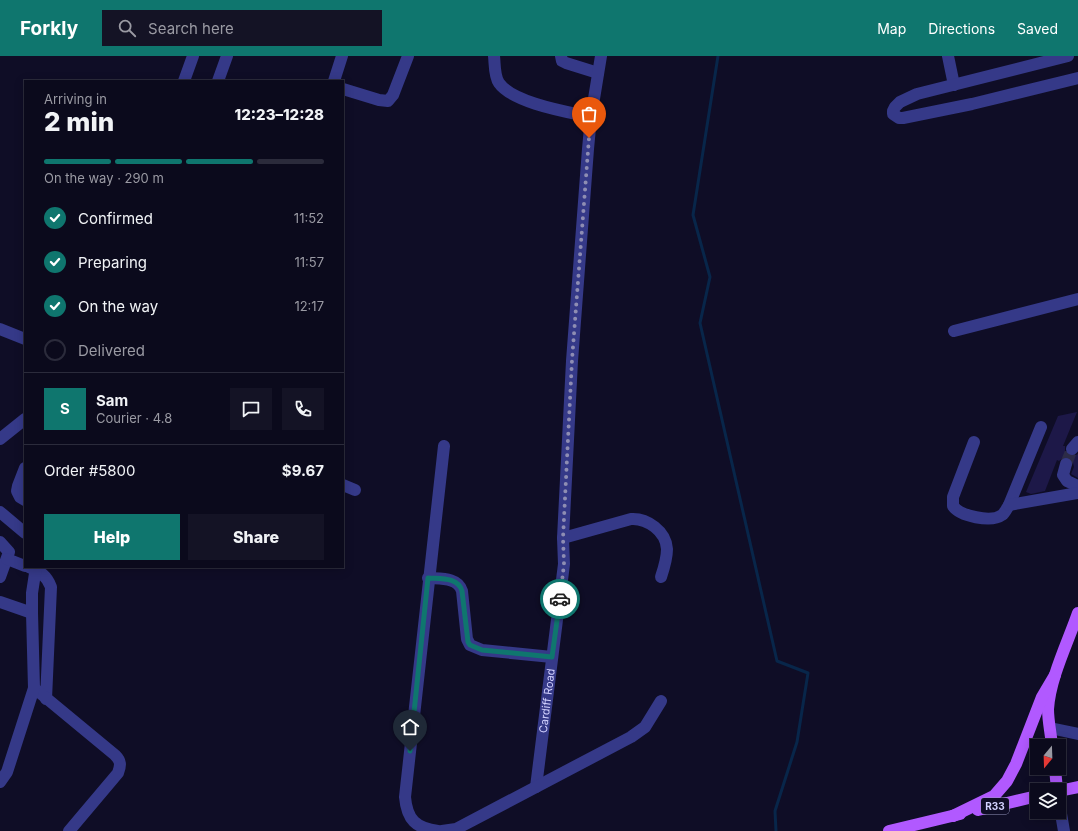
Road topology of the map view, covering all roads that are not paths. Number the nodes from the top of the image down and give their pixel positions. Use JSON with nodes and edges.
{"nodes":[{"id":1,"x":193,"y":56,"type":"edge"},
{"id":2,"x":227,"y":56,"type":"edge"},
{"id":3,"x":342,"y":56,"type":"edge"},
{"id":4,"x":408,"y":56,"type":"edge"},
{"id":5,"x":494,"y":56,"type":"edge"},
{"id":6,"x":561,"y":56,"type":"edge"},
{"id":7,"x":601,"y":56,"type":"edge"},
{"id":8,"x":948,"y":56,"type":"edge"},
{"id":9,"x":1068,"y":56,"type":"edge"},
{"id":10,"x":598,"y":73,"type":"junction"},
{"id":11,"x":1078,"y":78,"type":"edge"},
{"id":12,"x":184,"y":80,"type":"edge"},
{"id":13,"x":218,"y":80,"type":"edge"},
{"id":14,"x":334,"y":80,"type":"edge"},
{"id":15,"x":954,"y":85,"type":"junction"},
{"id":16,"x":344,"y":89,"type":"edge"},
{"id":17,"x":591,"y":117,"type":"junction"},
{"id":18,"x":1078,"y":299,"type":"edge"},
{"id":19,"x":0,"y":329,"type":"edge"},
{"id":20,"x":954,"y":331,"type":"dead end"},
{"id":21,"x":24,"y":339,"type":"edge"},
{"id":22,"x":24,"y":420,"type":"edge"},
{"id":23,"x":1041,"y":427,"type":"dead end"},
{"id":24,"x":0,"y":440,"type":"edge"},
{"id":25,"x":974,"y":442,"type":"dead end"},
{"id":26,"x":444,"y":446,"type":"dead end"},
{"id":27,"x":1066,"y":464,"type":"tunnel mouth"},
{"id":28,"x":24,"y":471,"type":"edge"},
{"id":29,"x":344,"y":485,"type":"edge"},
{"id":30,"x":1078,"y":486,"type":"edge"},
{"id":31,"x":355,"y":490,"type":"dead end"},
{"id":32,"x":1078,"y":493,"type":"edge"},
{"id":33,"x":24,"y":499,"type":"edge"},
{"id":34,"x":1009,"y":505,"type":"junction"},
{"id":35,"x":0,"y":512,"type":"edge"},
{"id":36,"x":24,"y":532,"type":"edge"},
{"id":37,"x":563,"y":538,"type":"junction"},
{"id":38,"x":0,"y":542,"type":"edge"},
{"id":39,"x":7,"y":559,"type":"junction"},
{"id":40,"x":24,"y":565,"type":"edge"},
{"id":41,"x":31,"y":568,"type":"edge"},
{"id":42,"x":33,"y":568,"type":"edge"},
{"id":43,"x":0,"y":577,"type":"edge"},
{"id":44,"x":661,"y":577,"type":"dead end"},
{"id":45,"x":428,"y":578,"type":"junction"},
{"id":46,"x":0,"y":602,"type":"edge"},
{"id":47,"x":1078,"y":613,"type":"edge"},
{"id":48,"x":32,"y":614,"type":"junction"},
{"id":49,"x":552,"y":657,"type":"junction"},
{"id":50,"x":1055,"y":675,"type":"junction"},
{"id":51,"x":34,"y":688,"type":"junction"},
{"id":52,"x":46,"y":699,"type":"junction"},
{"id":53,"x":661,"y":701,"type":"dead end"},
{"id":54,"x":1050,"y":728,"type":"junction"},
{"id":55,"x":1078,"y":734,"type":"edge"},
{"id":56,"x":1051,"y":739,"type":"edge"},
{"id":57,"x":0,"y":782,"type":"edge"},
{"id":58,"x":536,"y":787,"type":"junction"},
{"id":59,"x":1078,"y":787,"type":"edge"},
{"id":60,"x":1066,"y":789,"type":"edge"},
{"id":61,"x":1030,"y":798,"type":"edge"},
{"id":62,"x":953,"y":816,"type":"junction"},
{"id":63,"x":1062,"y":819,"type":"edge"},
{"id":64,"x":69,"y":831,"type":"edge"},
{"id":65,"x":438,"y":831,"type":"edge"},
{"id":66,"x":442,"y":831,"type":"edge"},
{"id":67,"x":889,"y":831,"type":"edge"},
{"id":68,"x":1064,"y":831,"type":"edge"}],
"edges":[{"from":1,"to":12,"type":"street"},
{"from":2,"to":13,"type":"street"},
{"from":3,"to":14,"type":"street"},
{"from":4,"to":16,"type":"street"},
{"from":5,"to":17,"type":"street"},
{"from":6,"to":10,"type":"street"},
{"from":7,"to":10,"type":"street","name":"Cardiff Road"},
{"from":8,"to":15,"type":"street"},
{"from":9,"to":15,"type":"street"},
{"from":10,"to":17,"type":"street","name":"Cardiff Road"},
{"from":11,"to":15,"type":"street"},
{"from":17,"to":37,"type":"street","name":"Cardiff Road"},
{"from":18,"to":20,"type":"street"},
{"from":19,"to":21,"type":"street"},
{"from":22,"to":24,"type":"street"},
{"from":23,"to":34,"type":"street"},
{"from":25,"to":34,"type":"street"},
{"from":26,"to":45,"type":"street"},
{"from":27,"to":30,"type":"street"},
{"from":28,"to":33,"type":"street"},
{"from":29,"to":31,"type":"street"},
{"from":32,"to":34,"type":"street"},
{"from":35,"to":36,"type":"street"},
{"from":37,"to":44,"type":"street"},
{"from":37,"to":49,"type":"street","name":"Cardiff Road"},
{"from":38,"to":39,"type":"street"},
{"from":39,"to":40,"type":"street"},
{"from":39,"to":43,"type":"street"},
{"from":41,"to":48,"type":"street"},
{"from":42,"to":52,"type":"street"},
{"from":45,"to":49,"type":"street"},
{"from":45,"to":65,"type":"street"},
{"from":46,"to":48,"type":"street"},
{"from":47,"to":50,"type":"main road"},
{"from":48,"to":51,"type":"street"},
{"from":49,"to":58,"type":"street","name":"Cardiff Road"},
{"from":50,"to":54,"type":"main road"},
{"from":50,"to":62,"type":"main road"},
{"from":51,"to":52,"type":"street"},
{"from":51,"to":57,"type":"street"},
{"from":52,"to":64,"type":"street"},
{"from":53,"to":58,"type":"street"},
{"from":54,"to":55,"type":"street"},
{"from":54,"to":56,"type":"main road"},
{"from":58,"to":66,"type":"street"},
{"from":59,"to":60,"type":"main road"},
{"from":61,"to":62,"type":"main road","number":"R33"},
{"from":62,"to":67,"type":"main road","number":"R33"},
{"from":63,"to":68,"type":"street"}]}
